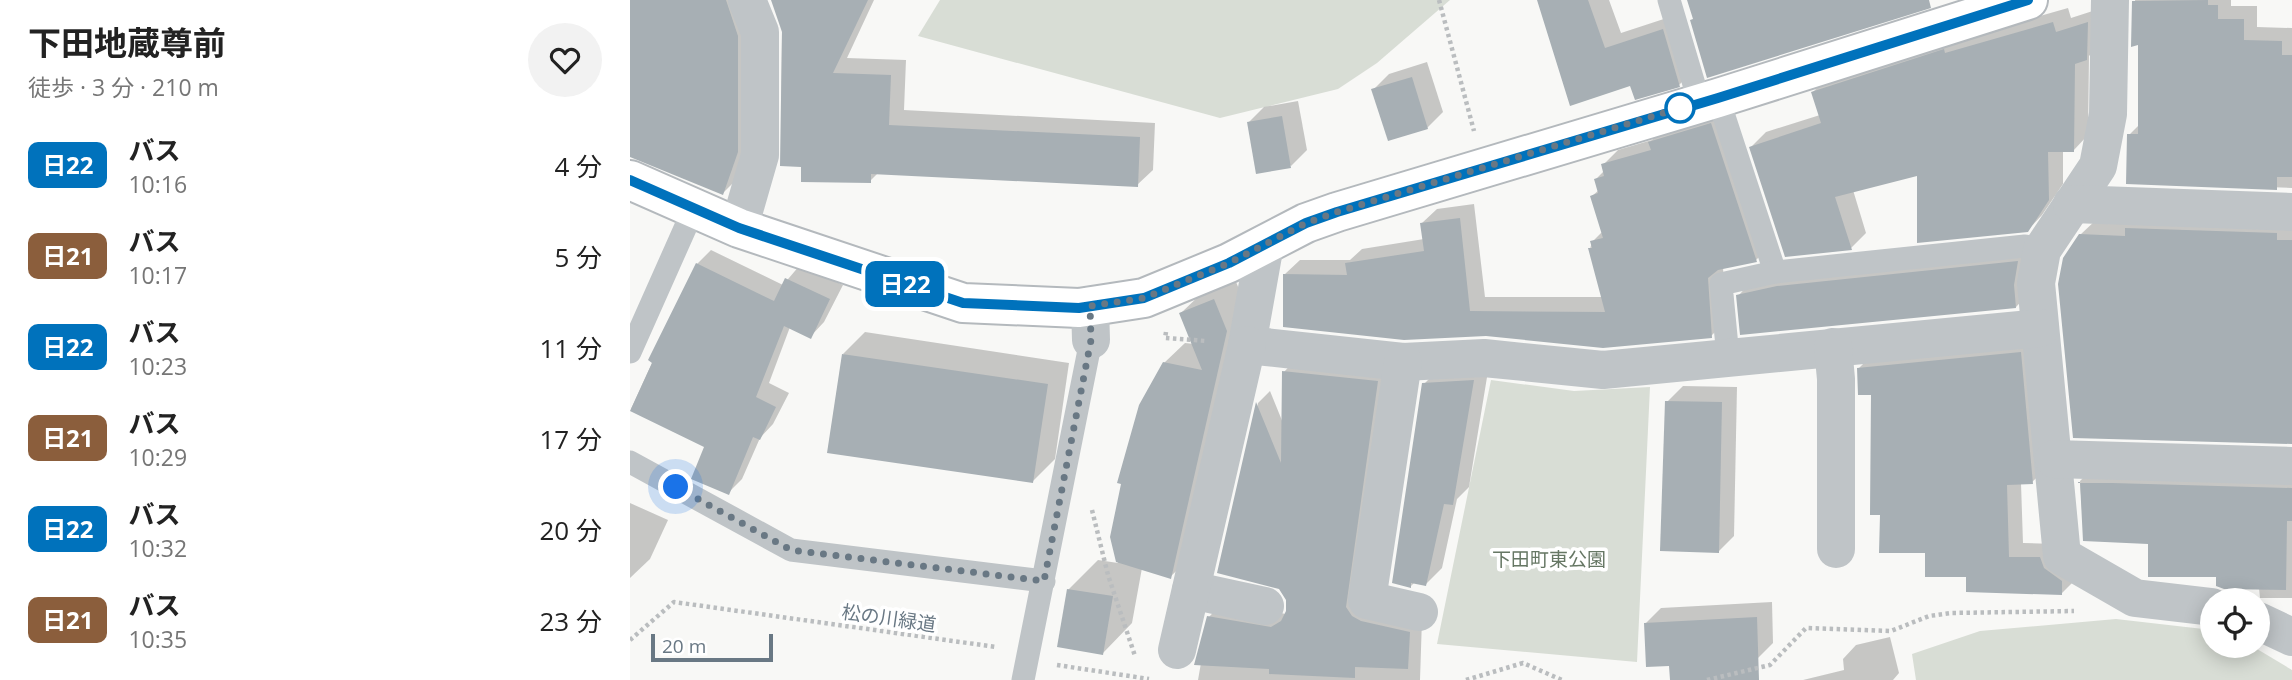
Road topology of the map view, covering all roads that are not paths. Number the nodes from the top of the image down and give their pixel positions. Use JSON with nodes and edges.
{"nodes":[{"id":1,"x":747,"y":0,"type":"edge"},
{"id":2,"x":1669,"y":0,"type":"edge"},
{"id":3,"x":2028,"y":0,"type":"edge"},
{"id":4,"x":2110,"y":0,"type":"edge"},
{"id":5,"x":1708,"y":100,"type":"junction"},
{"id":6,"x":634,"y":190,"type":"edge"},
{"id":7,"x":2072,"y":204,"type":"junction"},
{"id":8,"x":695,"y":206,"type":"junction"},
{"id":9,"x":2292,"y":212,"type":"edge"},
{"id":10,"x":739,"y":228,"type":"junction"},
{"id":11,"x":1265,"y":244,"type":"junction"},
{"id":12,"x":2042,"y":250,"type":"junction"},
{"id":13,"x":1775,"y":272,"type":"junction"},
{"id":14,"x":1091,"y":323,"type":"junction"},
{"id":15,"x":2040,"y":328,"type":"junction"},
{"id":16,"x":1247,"y":345,"type":"junction"},
{"id":17,"x":1833,"y":347,"type":"junction"},
{"id":18,"x":630,"y":352,"type":"edge"},
{"id":19,"x":1728,"y":357,"type":"junction"},
{"id":20,"x":1403,"y":362,"type":"junction"},
{"id":21,"x":2054,"y":459,"type":"junction"},
{"id":22,"x":630,"y":462,"type":"edge"},
{"id":23,"x":2292,"y":466,"type":"edge"},
{"id":24,"x":1836,"y":549,"type":"dead end"},
{"id":25,"x":1044,"y":581,"type":"junction"},
{"id":26,"x":1191,"y":590,"type":"junction"},
{"id":27,"x":1265,"y":606,"type":"dead end"},
{"id":28,"x":2200,"y":606,"type":"edge"},
{"id":29,"x":1419,"y":612,"type":"dead end"},
{"id":30,"x":2270,"y":627,"type":"edge"},
{"id":31,"x":2292,"y":637,"type":"edge"},
{"id":32,"x":1158,"y":669,"type":"edge"},
{"id":33,"x":1026,"y":670,"type":"edge"}],
"edges":[{"from":1,"to":10,"type":"street"},
{"from":2,"to":5,"type":"lane"},
{"from":3,"to":5,"type":"street"},
{"from":4,"to":7,"type":"street"},
{"from":5,"to":11,"type":"street"},
{"from":5,"to":13,"type":"lane"},
{"from":6,"to":8,"type":"street"},
{"from":7,"to":9,"type":"street"},
{"from":7,"to":12,"type":"street"},
{"from":8,"to":10,"type":"street"},
{"from":8,"to":18,"type":"lane"},
{"from":10,"to":14,"type":"street"},
{"from":11,"to":14,"type":"street"},
{"from":11,"to":16,"type":"street"},
{"from":12,"to":13,"type":"lane"},
{"from":12,"to":15,"type":"street"},
{"from":13,"to":19,"type":"lane"},
{"from":14,"to":25,"type":"lane"},
{"from":15,"to":17,"type":"street"},
{"from":15,"to":21,"type":"street"},
{"from":16,"to":20,"type":"street"},
{"from":16,"to":26,"type":"street"},
{"from":17,"to":19,"type":"street"},
{"from":17,"to":24,"type":"street"},
{"from":19,"to":20,"type":"street"},
{"from":20,"to":29,"type":"street"},
{"from":21,"to":23,"type":"street"},
{"from":21,"to":28,"type":"street"},
{"from":22,"to":25,"type":"lane"},
{"from":25,"to":33,"type":"lane"},
{"from":26,"to":27,"type":"street"},
{"from":26,"to":32,"type":"street"},
{"from":30,"to":31,"type":"street"}]}
